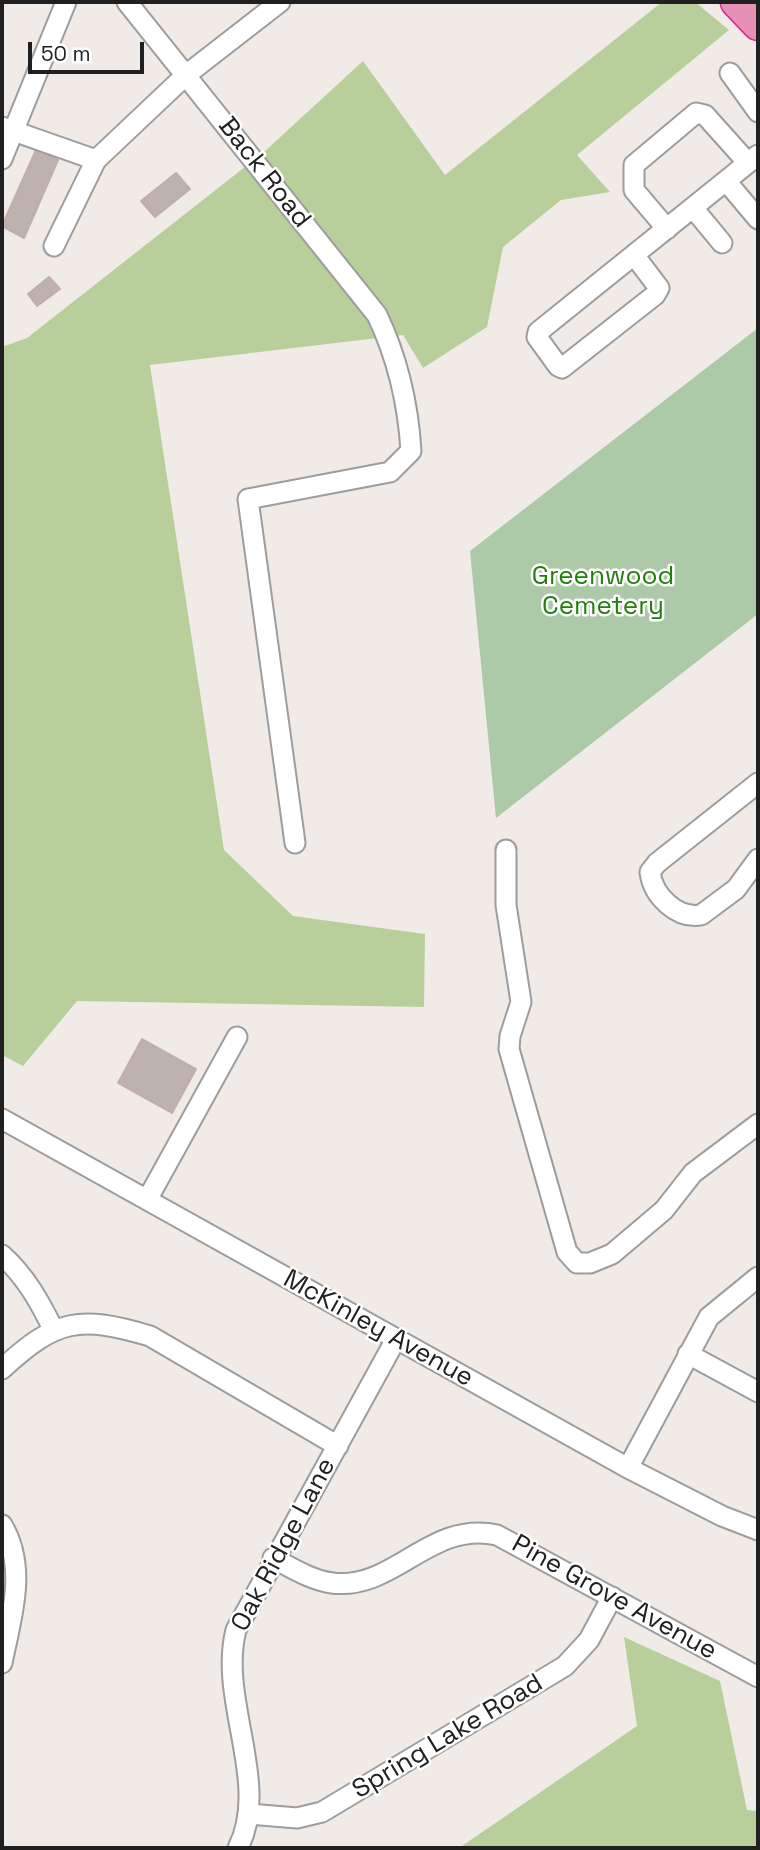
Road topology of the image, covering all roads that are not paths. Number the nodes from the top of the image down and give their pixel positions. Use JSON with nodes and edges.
{"nodes":[{"id":1,"x":66,"y":2,"type":"edge"},
{"id":2,"x":127,"y":2,"type":"edge"},
{"id":3,"x":280,"y":2,"type":"edge"},
{"id":4,"x":736,"y":2,"type":"edge"},
{"id":5,"x":750,"y":2,"type":"edge"},
{"id":6,"x":758,"y":18,"type":"edge"},
{"id":7,"x":758,"y":25,"type":"edge"},
{"id":8,"x":730,"y":73,"type":"dead end"},
{"id":9,"x":186,"y":75,"type":"junction"},
{"id":10,"x":758,"y":112,"type":"edge"},
{"id":11,"x":8,"y":128,"type":"edge"},
{"id":12,"x":2,"y":159,"type":"edge"},
{"id":13,"x":753,"y":159,"type":"edge"},
{"id":14,"x":96,"y":160,"type":"junction"},
{"id":15,"x":726,"y":181,"type":"junction"},
{"id":16,"x":693,"y":208,"type":"junction"},
{"id":17,"x":758,"y":219,"type":"edge"},
{"id":18,"x":667,"y":229,"type":"junction"},
{"id":19,"x":722,"y":243,"type":"dead end"},
{"id":20,"x":54,"y":246,"type":"dead end"},
{"id":21,"x":634,"y":255,"type":"junction"},
{"id":22,"x":758,"y":783,"type":"edge"},
{"id":23,"x":295,"y":843,"type":"dead end"},
{"id":24,"x":506,"y":850,"type":"dead end"},
{"id":25,"x":758,"y":859,"type":"edge"},
{"id":26,"x":237,"y":1037,"type":"dead end"},
{"id":27,"x":2,"y":1119,"type":"edge"},
{"id":28,"x":758,"y":1124,"type":"edge"},
{"id":29,"x":147,"y":1200,"type":"junction"},
{"id":30,"x":2,"y":1255,"type":"edge"},
{"id":31,"x":758,"y":1277,"type":"edge"},
{"id":32,"x":53,"y":1329,"type":"junction"},
{"id":33,"x":396,"y":1339,"type":"junction"},
{"id":34,"x":688,"y":1353,"type":"junction"},
{"id":35,"x":2,"y":1369,"type":"edge"},
{"id":36,"x":758,"y":1392,"type":"edge"},
{"id":37,"x":338,"y":1446,"type":"junction"},
{"id":38,"x":628,"y":1468,"type":"junction"},
{"id":39,"x":2,"y":1525,"type":"edge"},
{"id":40,"x":758,"y":1530,"type":"edge"},
{"id":41,"x":273,"y":1558,"type":"junction"},
{"id":42,"x":612,"y":1597,"type":"junction"},
{"id":43,"x":2,"y":1663,"type":"edge"},
{"id":44,"x":758,"y":1677,"type":"edge"},
{"id":45,"x":249,"y":1814,"type":"junction"},
{"id":46,"x":238,"y":1848,"type":"edge"}],
"edges":[{"from":1,"to":11,"type":"street"},
{"from":2,"to":9,"type":"street","name":"Back Road"},
{"from":3,"to":9,"type":"street"},
{"from":4,"to":7,"type":"highway"},
{"from":5,"to":6,"type":"highway"},
{"from":8,"to":10,"type":"street"},
{"from":9,"to":14,"type":"street"},
{"from":9,"to":23,"type":"street","name":"Back Road"},
{"from":11,"to":12,"type":"street"},
{"from":11,"to":14,"type":"street"},
{"from":13,"to":15,"type":"street"},
{"from":13,"to":18,"type":"street"},
{"from":14,"to":20,"type":"street"},
{"from":15,"to":16,"type":"street"},
{"from":15,"to":17,"type":"street"},
{"from":16,"to":18,"type":"street"},
{"from":16,"to":19,"type":"street"},
{"from":18,"to":21,"type":"street"},
{"from":21,"to":21,"type":"street"},
{"from":22,"to":25,"type":"street"},
{"from":24,"to":28,"type":"street"},
{"from":26,"to":29,"type":"street"},
{"from":27,"to":29,"type":"street","name":"McKinley Avenue"},
{"from":29,"to":33,"type":"street","name":"McKinley Avenue"},
{"from":30,"to":32,"type":"street"},
{"from":31,"to":34,"type":"street"},
{"from":32,"to":35,"type":"street"},
{"from":32,"to":37,"type":"street"},
{"from":33,"to":37,"type":"street","name":"Oak Ridge Lane"},
{"from":33,"to":38,"type":"street","name":"McKinley Avenue"},
{"from":34,"to":36,"type":"street"},
{"from":34,"to":38,"type":"street"},
{"from":37,"to":41,"type":"street","name":"Oak Ridge Lane"},
{"from":38,"to":40,"type":"street","name":"McKinley Avenue"},
{"from":39,"to":43,"type":"street"},
{"from":41,"to":42,"type":"street","name":"Pine Grove Avenue"},
{"from":41,"to":45,"type":"street","name":"Oak Ridge Lane"},
{"from":42,"to":44,"type":"street","name":"Pine Grove Avenue"},
{"from":42,"to":45,"type":"street","name":"Spring Lake Road"},
{"from":45,"to":46,"type":"street","name":"Oak Ridge Lane"}]}
